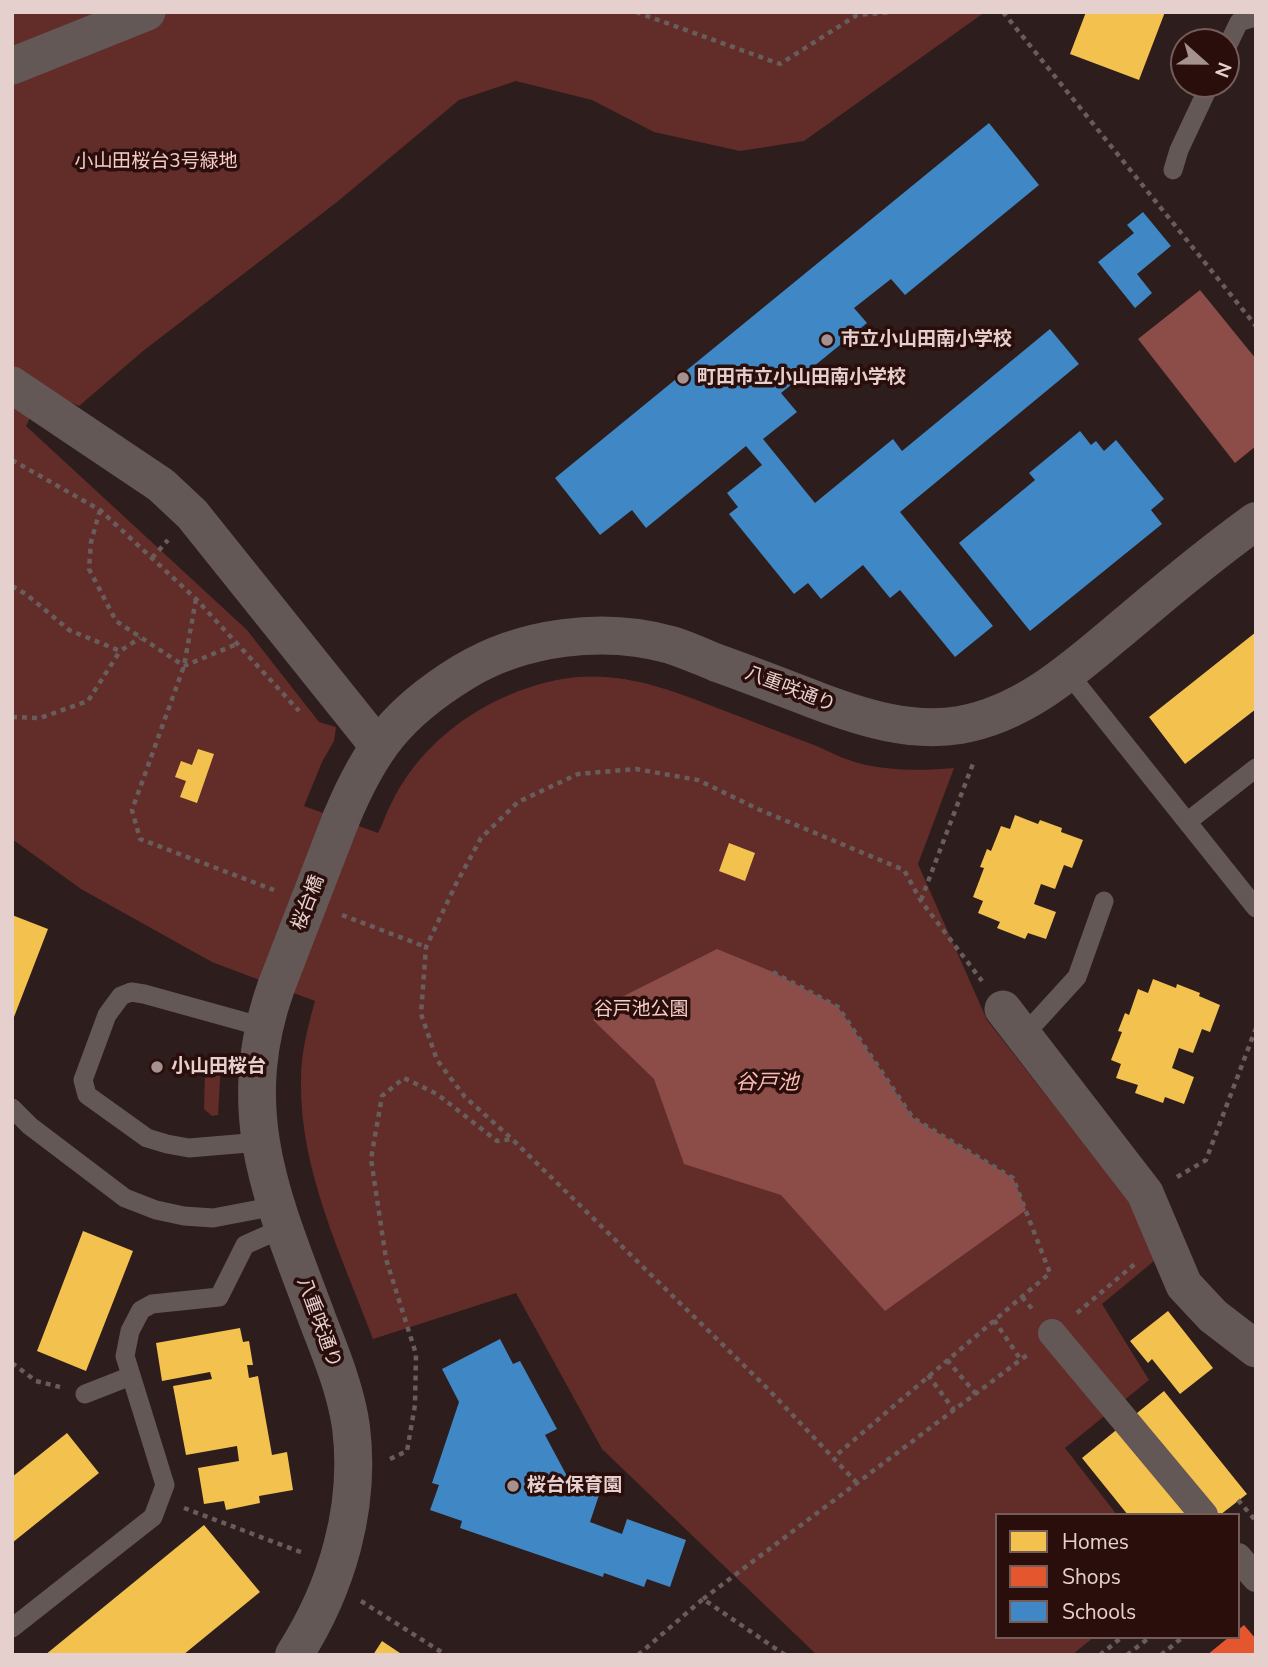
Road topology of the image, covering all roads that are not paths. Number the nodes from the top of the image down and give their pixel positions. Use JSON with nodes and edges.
{"nodes":[{"id":1,"x":147,"y":12,"type":"edge"},
{"id":2,"x":1256,"y":17,"type":"edge"},
{"id":3,"x":1236,"y":28,"type":"edge"},
{"id":4,"x":12,"y":66,"type":"edge"},
{"id":5,"x":1203,"y":98,"type":"edge"},
{"id":6,"x":1173,"y":170,"type":"dead end"},
{"id":7,"x":12,"y":385,"type":"edge"},
{"id":8,"x":1256,"y":521,"type":"edge"},
{"id":9,"x":1068,"y":673,"type":"junction"},
{"id":10,"x":378,"y":746,"type":"junction"},
{"id":11,"x":1256,"y":768,"type":"edge"},
{"id":12,"x":341,"y":819,"type":"joint"},
{"id":13,"x":1187,"y":822,"type":"junction"},
{"id":14,"x":1104,"y":901,"type":"dead end"},
{"id":15,"x":1256,"y":908,"type":"edge"},
{"id":16,"x":276,"y":987,"type":"joint"},
{"id":17,"x":1014,"y":1022,"type":"joint"},
{"id":18,"x":263,"y":1027,"type":"junction"},
{"id":19,"x":12,"y":1108,"type":"edge"},
{"id":20,"x":260,"y":1142,"type":"junction"},
{"id":21,"x":280,"y":1217,"type":"junction"},
{"id":22,"x":1052,"y":1333,"type":"road end"},
{"id":23,"x":1256,"y":1349,"type":"edge"},
{"id":24,"x":131,"y":1376,"type":"junction"},
{"id":25,"x":85,"y":1394,"type":"road end"},
{"id":26,"x":1201,"y":1513,"type":"edge"},
{"id":27,"x":1240,"y":1559,"type":"edge"},
{"id":28,"x":1256,"y":1578,"type":"edge"},
{"id":29,"x":12,"y":1628,"type":"edge"},
{"id":30,"x":294,"y":1655,"type":"edge"}],
"edges":[{"from":1,"to":4,"type":"street"},
{"from":2,"to":3,"type":"lane"},
{"from":5,"to":6,"type":"lane"},
{"from":7,"to":10,"type":"street"},
{"from":8,"to":9,"type":"street","name":"八重咲通り"},
{"from":9,"to":10,"type":"street","name":"八重咲通り"},
{"from":9,"to":13,"type":"lane"},
{"from":10,"to":12,"type":"street","name":"八重咲通り"},
{"from":11,"to":13,"type":"lane"},
{"from":12,"to":16,"type":"street","name":"桜台橋","bridge":true},
{"from":13,"to":15,"type":"lane"},
{"from":14,"to":17,"type":"lane"},
{"from":16,"to":18,"type":"street","name":"八重咲通り"},
{"from":17,"to":23,"type":"street"},
{"from":18,"to":20,"type":"street","name":"八重咲通り"},
{"from":18,"to":20,"type":"lane"},
{"from":19,"to":21,"type":"lane"},
{"from":20,"to":21,"type":"street","name":"八重咲通り"},
{"from":21,"to":24,"type":"lane"},
{"from":21,"to":30,"type":"street","name":"八重咲通り"},
{"from":22,"to":26,"type":"street"},
{"from":24,"to":25,"type":"lane"},
{"from":24,"to":29,"type":"lane"},
{"from":27,"to":28,"type":"street"}]}
